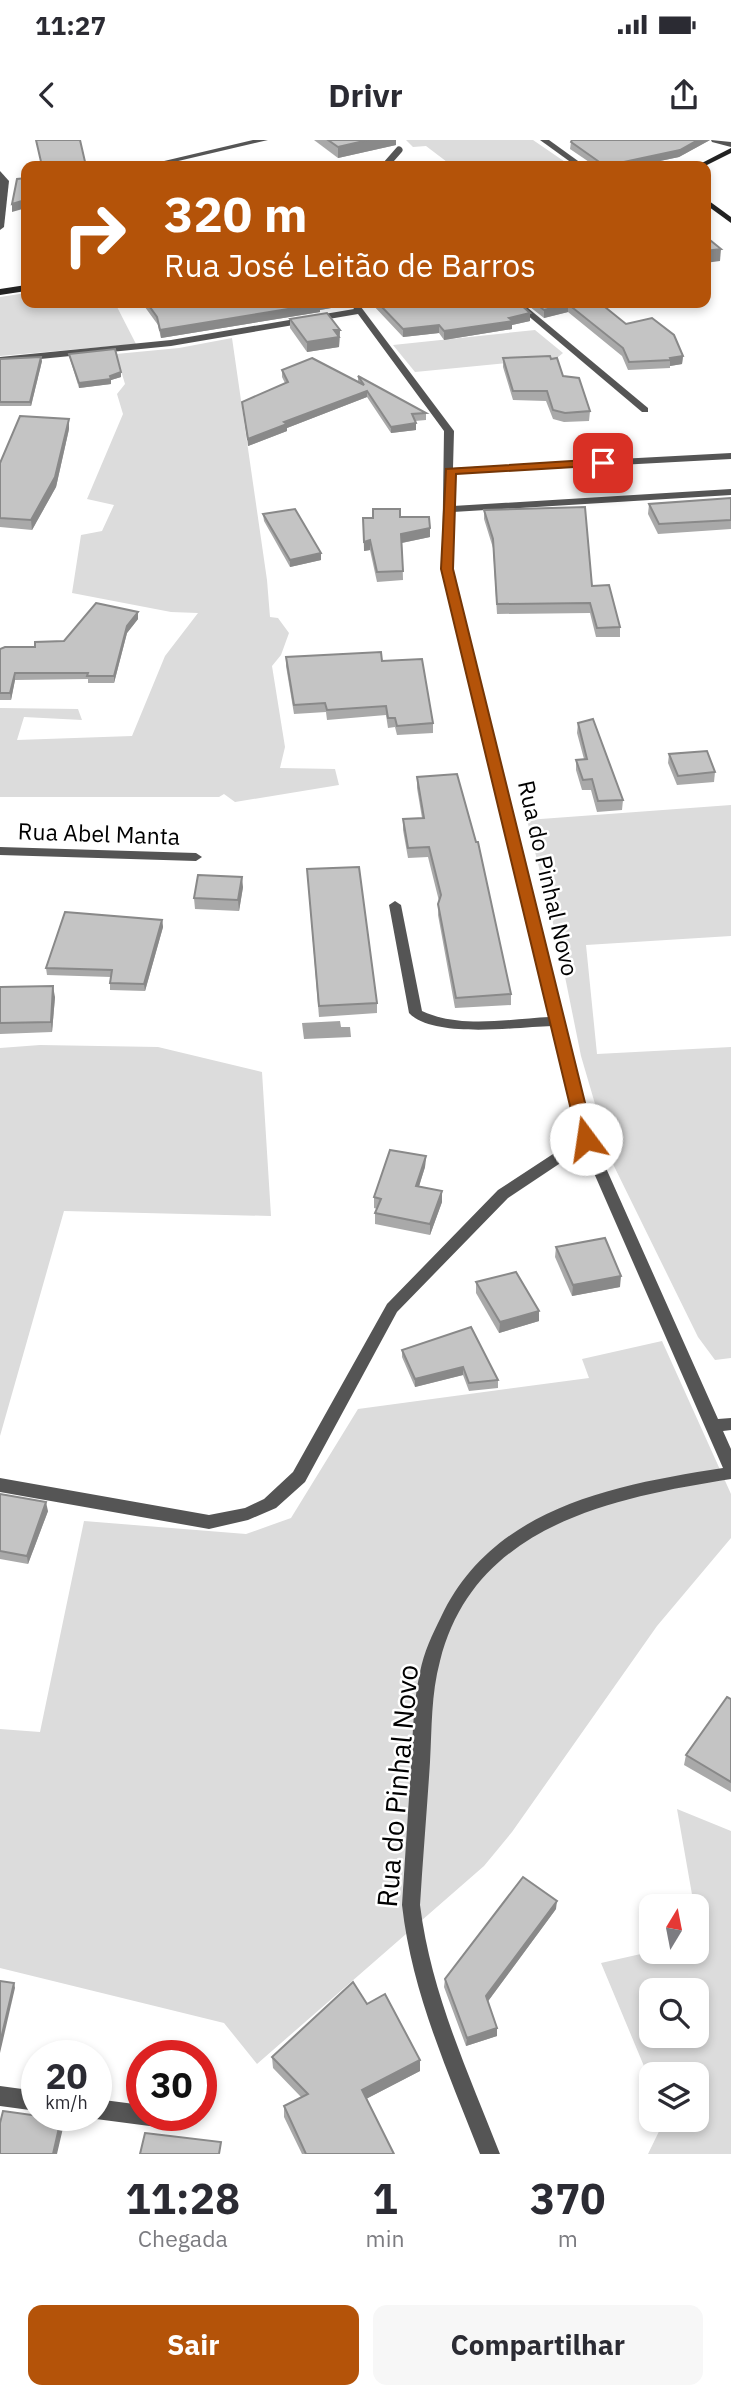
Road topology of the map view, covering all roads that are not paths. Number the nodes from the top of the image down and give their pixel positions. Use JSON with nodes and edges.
{"nodes":[{"id":1,"x":264,"y":140,"type":"edge"},
{"id":2,"x":544,"y":140,"type":"edge"},
{"id":3,"x":715,"y":140,"type":"edge"},
{"id":4,"x":731,"y":147,"type":"edge"},
{"id":5,"x":399,"y":150,"type":"dead end"},
{"id":6,"x":170,"y":161,"type":"edge"},
{"id":7,"x":389,"y":161,"type":"edge"},
{"id":8,"x":574,"y":161,"type":"edge"},
{"id":9,"x":708,"y":161,"type":"edge"},
{"id":10,"x":2,"y":177,"type":"edge"},
{"id":11,"x":15,"y":181,"type":"edge"},
{"id":12,"x":711,"y":205,"type":"edge"},
{"id":13,"x":731,"y":221,"type":"edge"},
{"id":14,"x":0,"y":228,"type":"edge"},
{"id":15,"x":21,"y":289,"type":"edge"},
{"id":16,"x":0,"y":292,"type":"edge"},
{"id":17,"x":352,"y":308,"type":"edge"},
{"id":18,"x":358,"y":308,"type":"edge"},
{"id":19,"x":523,"y":308,"type":"edge"},
{"id":20,"x":0,"y":360,"type":"edge"},
{"id":21,"x":645,"y":410,"type":"dead end"},
{"id":22,"x":731,"y":456,"type":"edge"},
{"id":23,"x":450,"y":471,"type":"junction"},
{"id":24,"x":731,"y":492,"type":"edge"},
{"id":25,"x":449,"y":509,"type":"junction"},
{"id":26,"x":0,"y":851,"type":"edge"},
{"id":27,"x":196,"y":857,"type":"dead end"},
{"id":28,"x":395,"y":905,"type":"dead end"},
{"id":29,"x":557,"y":1021,"type":"junction"},
{"id":30,"x":586,"y":1139,"type":"junction"},
{"id":31,"x":731,"y":1424,"type":"edge"},
{"id":32,"x":713,"y":1426,"type":"junction"},
{"id":33,"x":731,"y":1467,"type":"edge"},
{"id":34,"x":731,"y":1473,"type":"edge"},
{"id":35,"x":0,"y":1485,"type":"edge"},
{"id":36,"x":0,"y":2095,"type":"edge"},
{"id":37,"x":21,"y":2098,"type":"edge"},
{"id":38,"x":490,"y":2154,"type":"edge"}],
"edges":[{"from":1,"to":6,"type":"street"},
{"from":2,"to":8,"type":"street"},
{"from":3,"to":4,"type":"street"},
{"from":4,"to":9,"type":"street"},
{"from":5,"to":7,"type":"lane"},
{"from":10,"to":11,"type":"street"},
{"from":10,"to":14,"type":"street"},
{"from":12,"to":13,"type":"street"},
{"from":15,"to":16,"type":"street"},
{"from":17,"to":20,"type":"street"},
{"from":18,"to":23,"type":"street","name":"Rua do Pinhal Novo"},
{"from":19,"to":21,"type":"street"},
{"from":22,"to":23,"type":"street"},
{"from":23,"to":25,"type":"street","name":"Rua do Pinhal Novo"},
{"from":24,"to":25,"type":"street"},
{"from":25,"to":29,"type":"street","name":"Rua do Pinhal Novo"},
{"from":26,"to":27,"type":"street","name":"Rua Abel Manta"},
{"from":28,"to":29,"type":"street"},
{"from":29,"to":30,"type":"street","name":"Rua do Pinhal Novo"},
{"from":30,"to":32,"type":"street","name":"Rua do Pinhal Novo"},
{"from":30,"to":35,"type":"street"},
{"from":31,"to":32,"type":"street"},
{"from":32,"to":33,"type":"street","name":"Rua do Pinhal Novo"},
{"from":34,"to":38,"type":"street","name":"Rua do Pinhal Novo"},
{"from":36,"to":37,"type":"street"}]}
